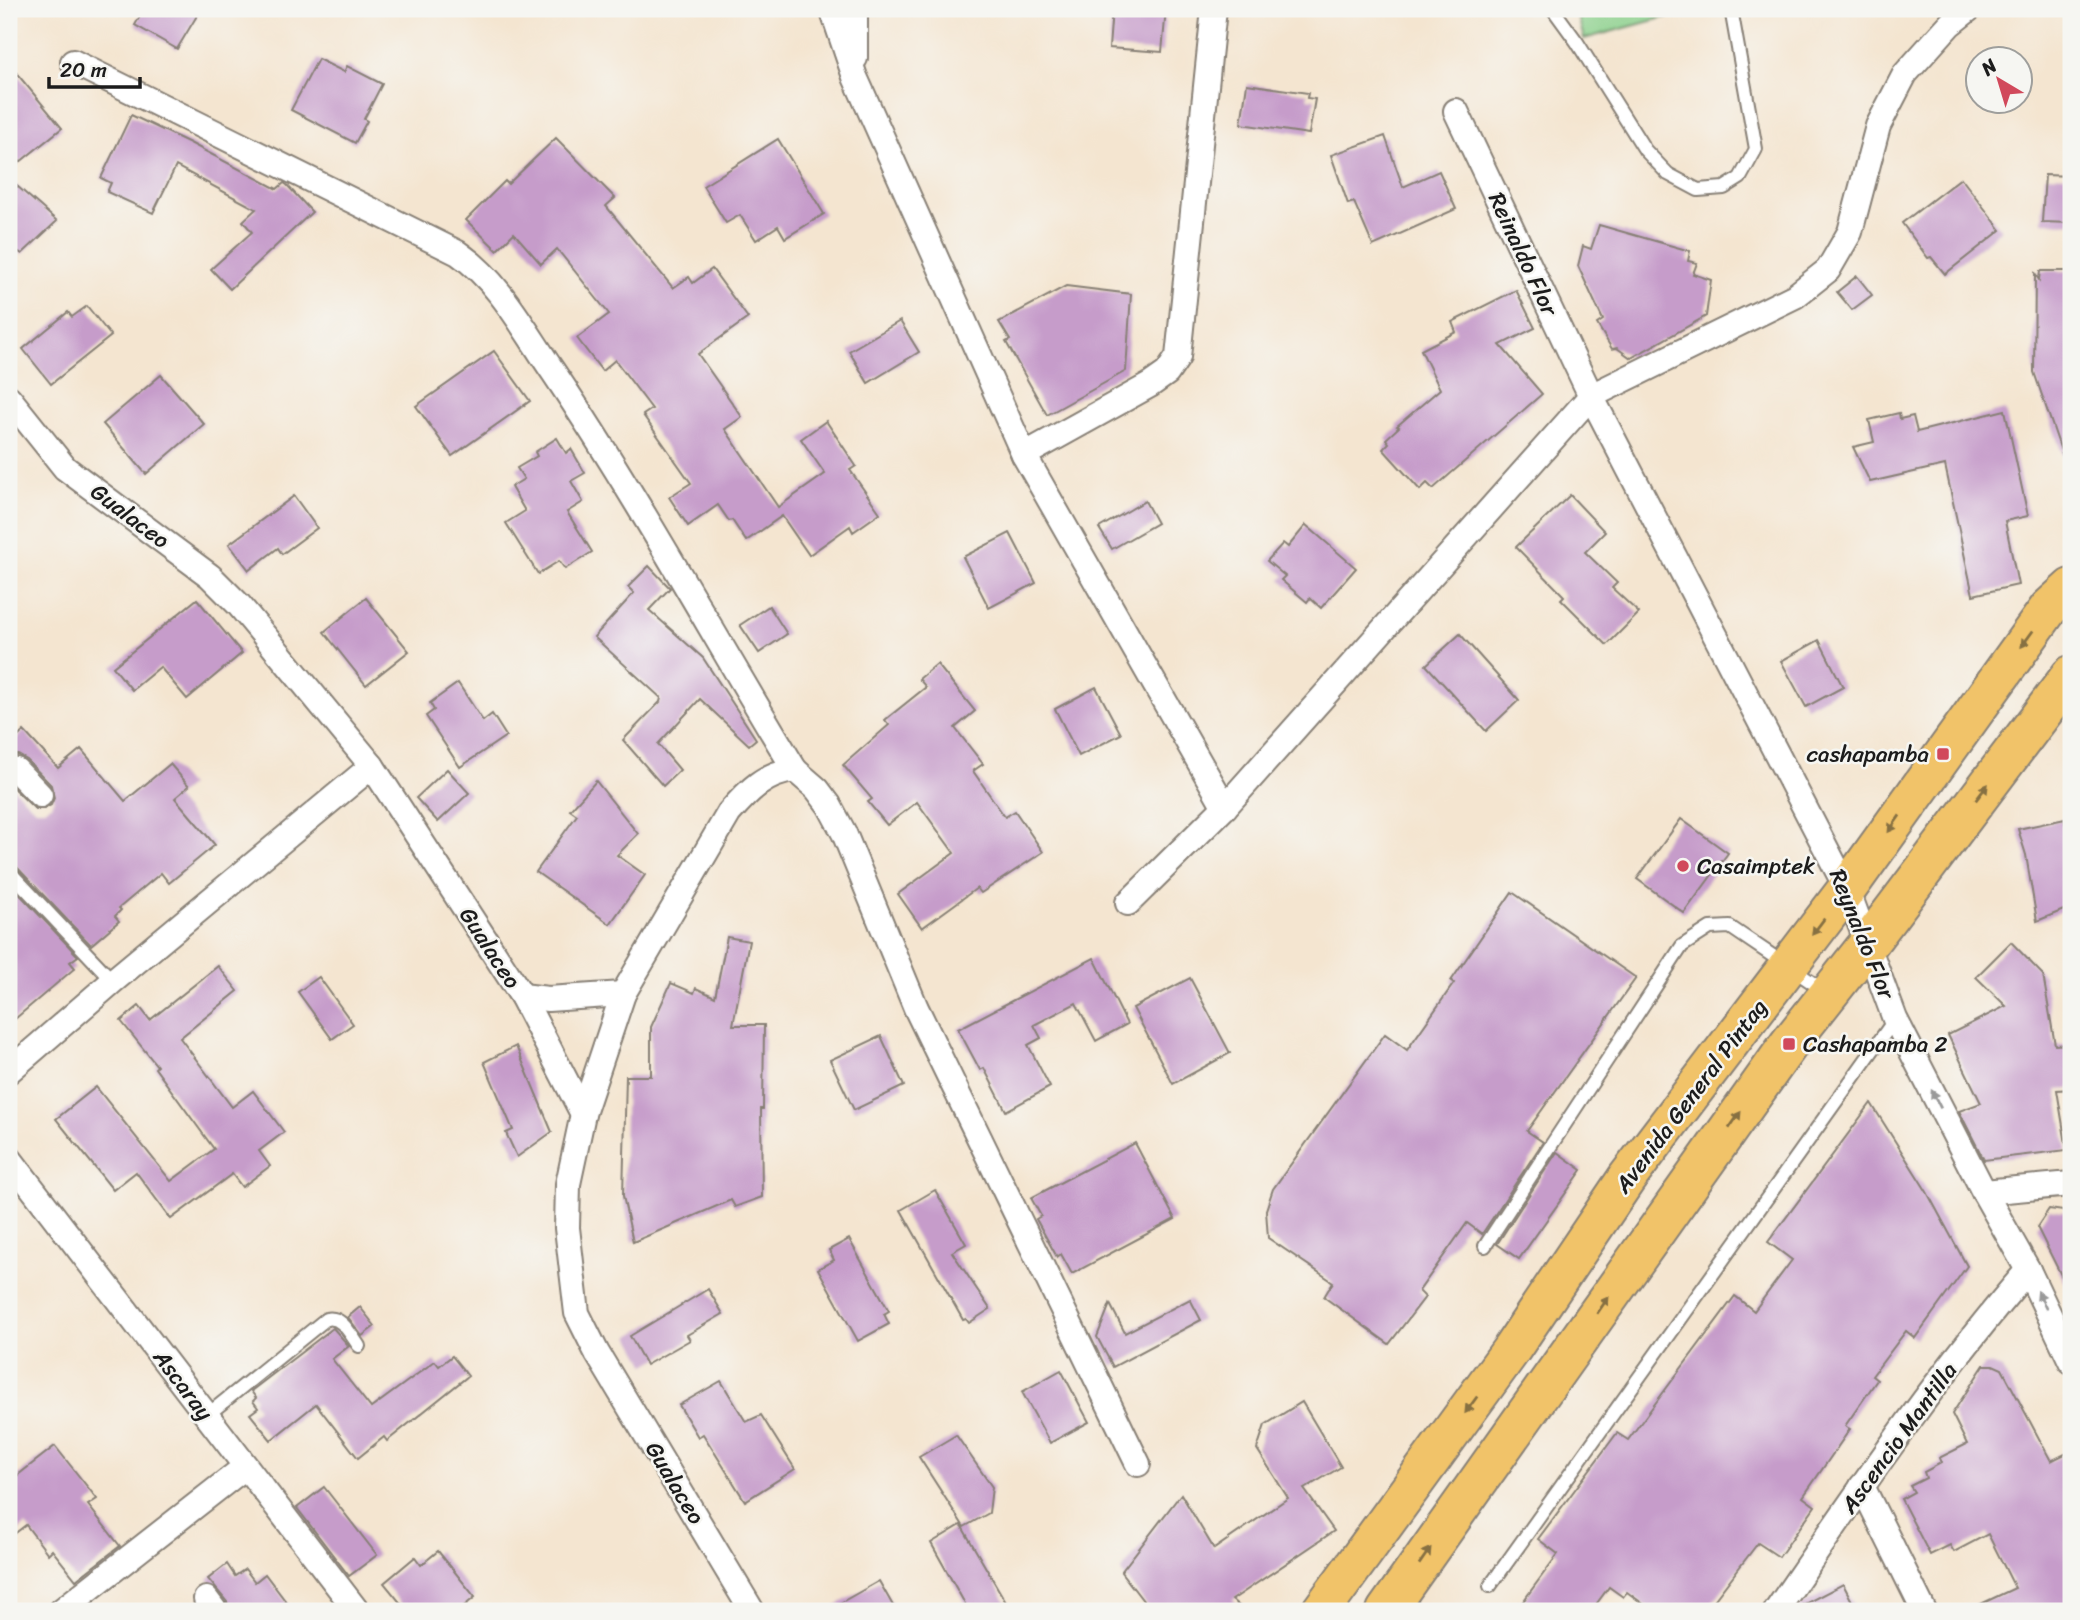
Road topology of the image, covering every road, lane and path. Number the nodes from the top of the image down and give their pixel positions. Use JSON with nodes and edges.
{"nodes":[{"id":1,"x":832,"y":9,"type":"edge"},
{"id":2,"x":855,"y":9,"type":"edge"},
{"id":3,"x":1214,"y":9,"type":"edge"},
{"id":4,"x":1553,"y":9,"type":"edge"},
{"id":5,"x":1731,"y":9,"type":"edge"},
{"id":6,"x":1969,"y":9,"type":"edge"},
{"id":7,"x":74,"y":62,"type":"dead end"},
{"id":8,"x":855,"y":77,"type":"junction"},
{"id":9,"x":1456,"y":111,"type":"dead end"},
{"id":10,"x":1591,"y":396,"type":"junction"},
{"id":11,"x":9,"y":398,"type":"edge"},
{"id":12,"x":1024,"y":455,"type":"junction"},
{"id":13,"x":2071,"y":588,"type":"edge"},
{"id":14,"x":2071,"y":675,"type":"edge"},
{"id":15,"x":372,"y":766,"type":"junction"},
{"id":16,"x":9,"y":769,"type":"edge"},
{"id":17,"x":794,"y":770,"type":"junction"},
{"id":18,"x":40,"y":795,"type":"dead end"},
{"id":19,"x":1224,"y":807,"type":"junction"},
{"id":20,"x":9,"y":871,"type":"edge"},
{"id":21,"x":1847,"y":889,"type":"junction"},
{"id":22,"x":1128,"y":903,"type":"dead end"},
{"id":23,"x":1868,"y":944,"type":"junction"},
{"id":24,"x":1789,"y":965,"type":"junction"},
{"id":25,"x":113,"y":981,"type":"junction"},
{"id":26,"x":623,"y":994,"type":"junction"},
{"id":27,"x":1828,"y":994,"type":"junction"},
{"id":28,"x":522,"y":996,"type":"junction"},
{"id":29,"x":1895,"y":1019,"type":"junction"},
{"id":30,"x":9,"y":1071,"type":"edge"},
{"id":31,"x":583,"y":1114,"type":"junction"},
{"id":32,"x":9,"y":1158,"type":"edge"},
{"id":33,"x":2071,"y":1184,"type":"edge"},
{"id":34,"x":1984,"y":1192,"type":"junction"},
{"id":35,"x":1485,"y":1245,"type":"dead end"},
{"id":36,"x":2028,"y":1270,"type":"junction"},
{"id":37,"x":359,"y":1346,"type":"dead end"},
{"id":38,"x":2071,"y":1362,"type":"edge"},
{"id":39,"x":206,"y":1416,"type":"junction"},
{"id":40,"x":1138,"y":1464,"type":"dead end"},
{"id":41,"x":245,"y":1466,"type":"junction"},
{"id":42,"x":1862,"y":1486,"type":"junction"},
{"id":43,"x":1490,"y":1586,"type":"dead end"},
{"id":44,"x":343,"y":1606,"type":"edge"},
{"id":45,"x":61,"y":1611,"type":"edge"},
{"id":46,"x":752,"y":1611,"type":"edge"},
{"id":47,"x":1321,"y":1611,"type":"edge"},
{"id":48,"x":1386,"y":1611,"type":"edge"},
{"id":49,"x":1776,"y":1611,"type":"edge"},
{"id":50,"x":1924,"y":1611,"type":"edge"}],
"edges":[{"from":1,"to":8,"type":"street"},
{"from":2,"to":8,"type":"street"},
{"from":3,"to":12,"type":"street"},
{"from":4,"to":5,"type":"lane"},
{"from":6,"to":10,"type":"street"},
{"from":7,"to":17,"type":"street"},
{"from":8,"to":12,"type":"street"},
{"from":9,"to":10,"type":"street","name":"Reinaldo Flor"},
{"from":10,"to":19,"type":"street"},
{"from":10,"to":21,"type":"street","name":"Reynaldo Flor"},
{"from":11,"to":15,"type":"street","name":"Gualaceo"},
{"from":12,"to":19,"type":"street"},
{"from":13,"to":21,"type":"highway","name":"Avenida General Pintag","one_way":true},
{"from":23,"to":14,"type":"highway","name":"Avenida General Pintag","one_way":true},
{"from":15,"to":25,"type":"street"},
{"from":15,"to":28,"type":"street","name":"Gualaceo"},
{"from":16,"to":18,"type":"street"},
{"from":17,"to":26,"type":"street"},
{"from":17,"to":40,"type":"street"},
{"from":19,"to":22,"type":"street"},
{"from":20,"to":25,"type":"lane"},
{"from":21,"to":23,"type":"street","name":"Reynaldo Flor"},
{"from":21,"to":24,"type":"highway","name":"Avenida General Pintag","one_way":true},
{"from":23,"to":27,"type":"highway","name":"Avenida General Pintag"},
{"from":23,"to":29,"type":"street","name":"Reynaldo Flor"},
{"from":24,"to":27,"type":"lane"},
{"from":24,"to":35,"type":"lane"},
{"from":24,"to":47,"type":"highway","name":"Avenida General Pintag","one_way":true},
{"from":25,"to":30,"type":"street"},
{"from":26,"to":28,"type":"street"},
{"from":26,"to":31,"type":"street"},
{"from":48,"to":27,"type":"highway","name":"Avenida General Pintag","one_way":true},
{"from":28,"to":31,"type":"street","name":"Gualaceo"},
{"from":34,"to":29,"type":"street","name":"Reynaldo Flor","one_way":true},
{"from":29,"to":43,"type":"lane"},
{"from":31,"to":46,"type":"street","name":"Gualaceo"},
{"from":32,"to":39,"type":"street","name":"Ascaray"},
{"from":33,"to":34,"type":"street"},
{"from":34,"to":36,"type":"street","name":"Reynaldo Flor"},
{"from":38,"to":36,"type":"street","name":"Reynaldo Flor","one_way":true},
{"from":36,"to":42,"type":"street","name":"Ascencio Mantilla"},
{"from":37,"to":39,"type":"lane"},
{"from":39,"to":41,"type":"street","name":"Ascaray"},
{"from":41,"to":44,"type":"street","name":"Ascaray"},
{"from":41,"to":45,"type":"street"},
{"from":42,"to":49,"type":"street","name":"Ascencio Mantilla"},
{"from":42,"to":50,"type":"street"}]}
